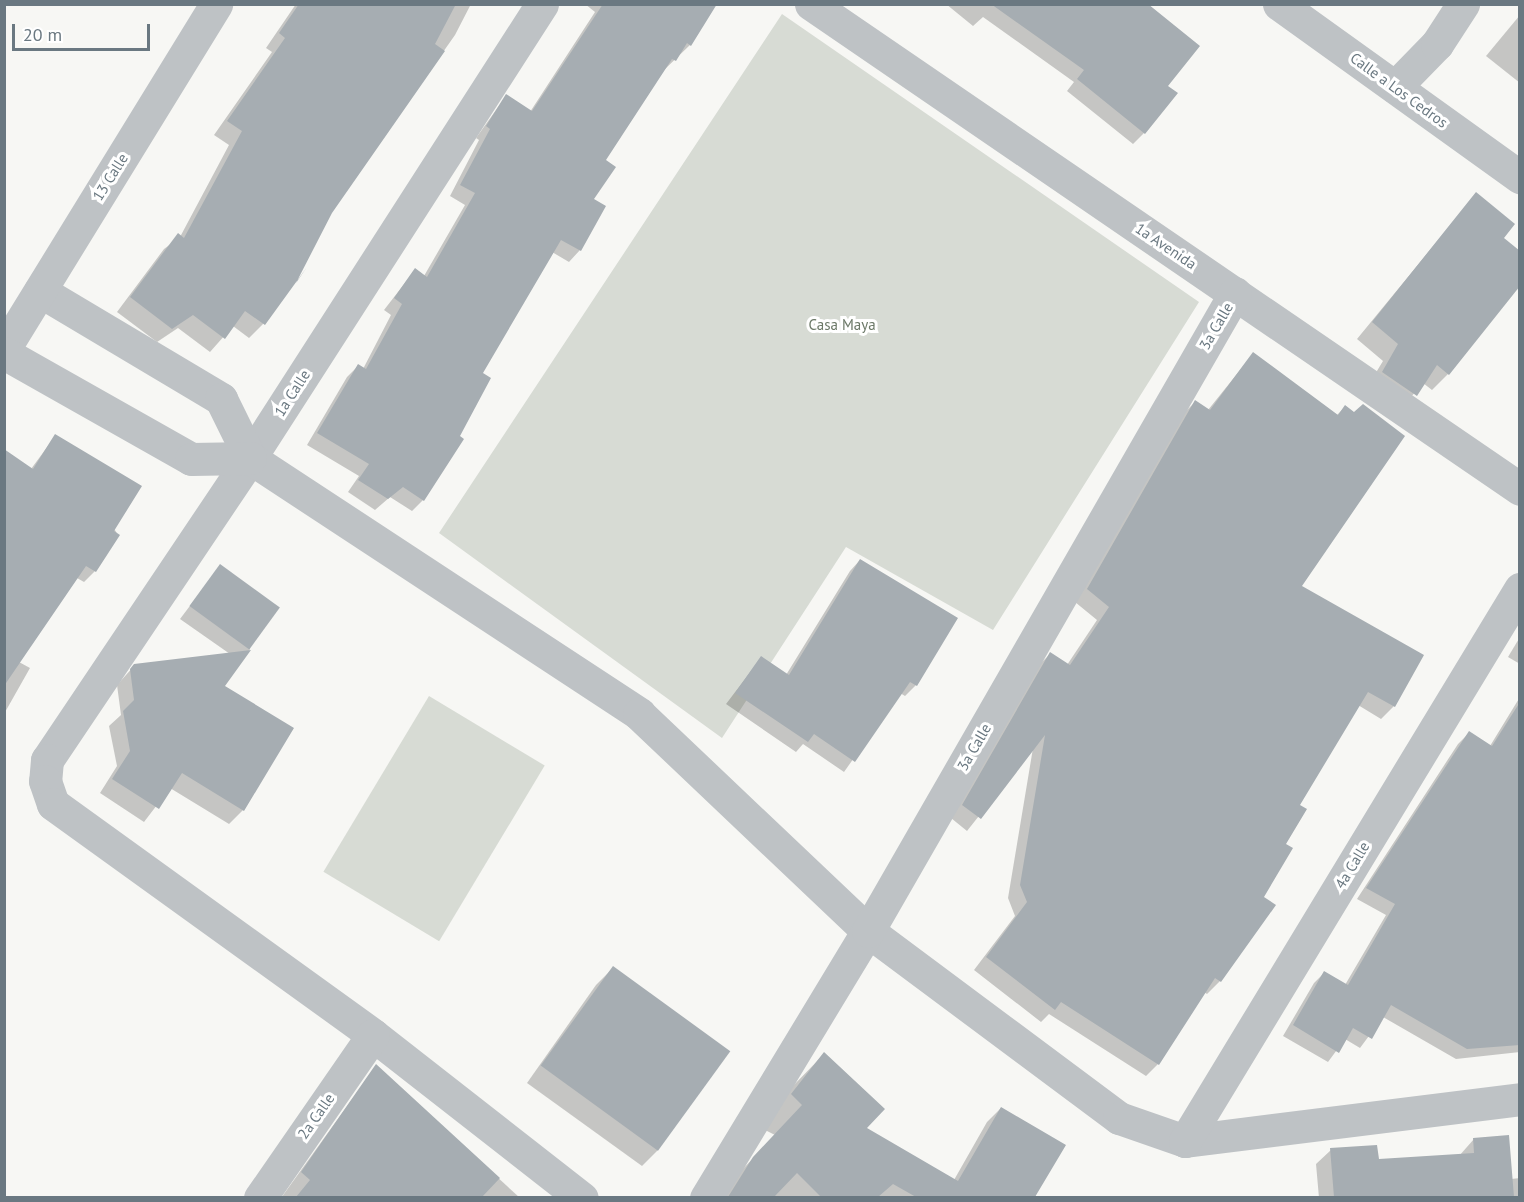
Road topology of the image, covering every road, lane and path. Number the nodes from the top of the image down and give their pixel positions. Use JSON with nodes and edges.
{"nodes":[{"id":1,"x":216,"y":4,"type":"edge"},
{"id":2,"x":542,"y":4,"type":"edge"},
{"id":3,"x":812,"y":4,"type":"edge"},
{"id":4,"x":1279,"y":4,"type":"edge"},
{"id":5,"x":1462,"y":4,"type":"edge"},
{"id":6,"x":1395,"y":87,"type":"junction"},
{"id":7,"x":1520,"y":177,"type":"edge"},
{"id":8,"x":40,"y":291,"type":"junction"},
{"id":9,"x":1235,"y":293,"type":"junction"},
{"id":10,"x":9,"y":334,"type":"edge"},
{"id":11,"x":250,"y":458,"type":"junction"},
{"id":12,"x":1520,"y":489,"type":"edge"},
{"id":13,"x":1520,"y":589,"type":"edge"},
{"id":14,"x":868,"y":931,"type":"junction"},
{"id":15,"x":373,"y":1035,"type":"junction"},
{"id":16,"x":1520,"y":1099,"type":"edge"},
{"id":17,"x":1185,"y":1141,"type":"junction"},
{"id":18,"x":260,"y":1197,"type":"edge"},
{"id":19,"x":582,"y":1197,"type":"edge"},
{"id":20,"x":706,"y":1197,"type":"edge"}],
"edges":[{"from":1,"to":8,"type":"street","name":"13 Calle"},
{"from":2,"to":11,"type":"street","name":"1a Calle"},
{"from":3,"to":9,"type":"street","name":"1a Avenida"},
{"from":4,"to":6,"type":"street","name":"Calle a Los Cedros"},
{"from":5,"to":6,"type":"street"},
{"from":6,"to":7,"type":"street","name":"Calle a Los Cedros"},
{"from":8,"to":10,"type":"street","name":"13 Calle"},
{"from":8,"to":11,"type":"street"},
{"from":9,"to":12,"type":"street","name":"1a Avenida"},
{"from":9,"to":14,"type":"street","name":"3a Calle"},
{"from":10,"to":11,"type":"street"},
{"from":11,"to":14,"type":"street"},
{"from":11,"to":15,"type":"street","name":"1a Calle"},
{"from":13,"to":17,"type":"street","name":"4a Calle"},
{"from":14,"to":17,"type":"street"},
{"from":14,"to":20,"type":"street","name":"3a Calle"},
{"from":15,"to":18,"type":"street","name":"2a Calle"},
{"from":15,"to":19,"type":"street"},
{"from":16,"to":17,"type":"street"}]}
